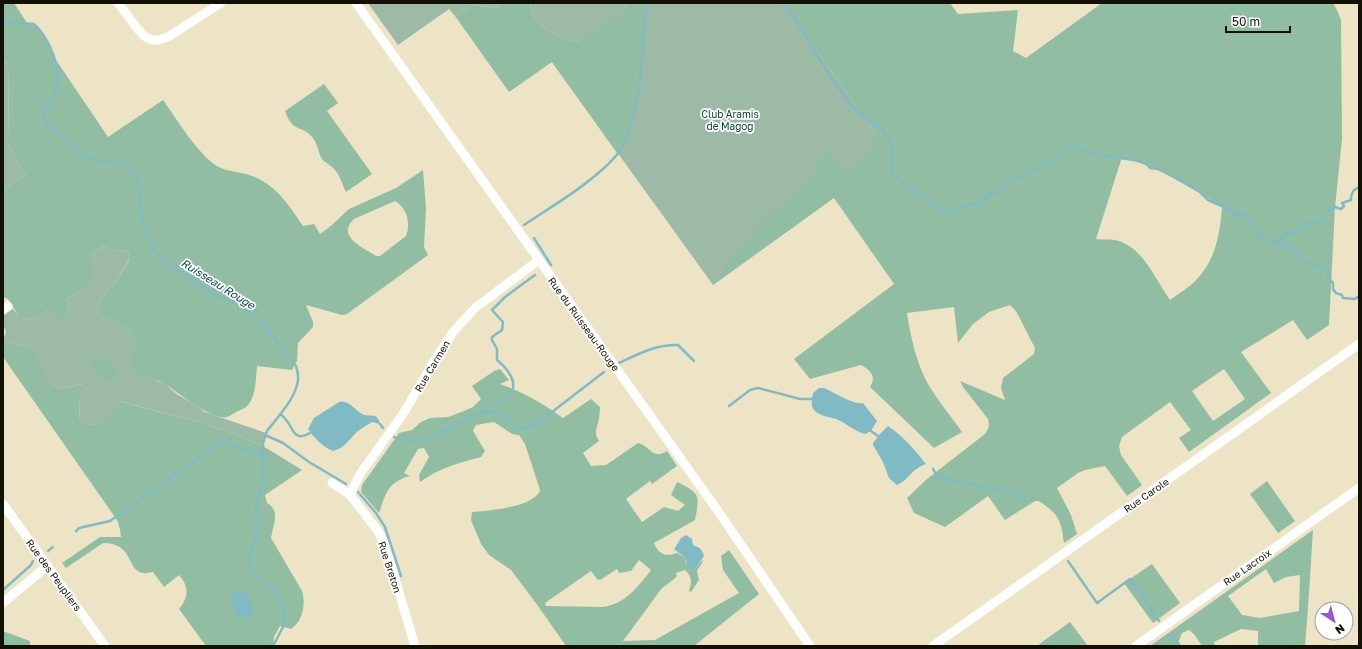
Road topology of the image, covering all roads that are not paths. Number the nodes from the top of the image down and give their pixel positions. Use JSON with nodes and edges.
{"nodes":[{"id":1,"x":118,"y":3,"type":"edge"},
{"id":2,"x":221,"y":3,"type":"edge"},
{"id":3,"x":356,"y":3,"type":"edge"},
{"id":4,"x":539,"y":260,"type":"junction"},
{"id":5,"x":1359,"y":344,"type":"edge"},
{"id":6,"x":332,"y":483,"type":"dead end"},
{"id":7,"x":1359,"y":488,"type":"edge"},
{"id":8,"x":350,"y":495,"type":"junction"},
{"id":9,"x":3,"y":504,"type":"edge"},
{"id":10,"x":47,"y":566,"type":"junction"},
{"id":11,"x":3,"y":603,"type":"edge"},
{"id":12,"x":105,"y":646,"type":"edge"},
{"id":13,"x":415,"y":646,"type":"edge"},
{"id":14,"x":810,"y":646,"type":"edge"},
{"id":15,"x":933,"y":646,"type":"edge"},
{"id":16,"x":1136,"y":646,"type":"edge"}],
"edges":[{"from":1,"to":2,"type":"street"},
{"from":3,"to":4,"type":"street","name":"Rue du Ruisseau-Rouge"},
{"from":4,"to":8,"type":"street","name":"Rue Carmen"},
{"from":4,"to":14,"type":"street","name":"Rue du Ruisseau-Rouge"},
{"from":5,"to":15,"type":"street","name":"Rue Carole"},
{"from":6,"to":8,"type":"street","name":"Rue Breton"},
{"from":7,"to":16,"type":"street","name":"Rue Lacroix"},
{"from":8,"to":13,"type":"street","name":"Rue Breton"},
{"from":9,"to":10,"type":"street","name":"Rue des Peupliers"},
{"from":10,"to":11,"type":"street"},
{"from":10,"to":12,"type":"street","name":"Rue des Peupliers"}]}
